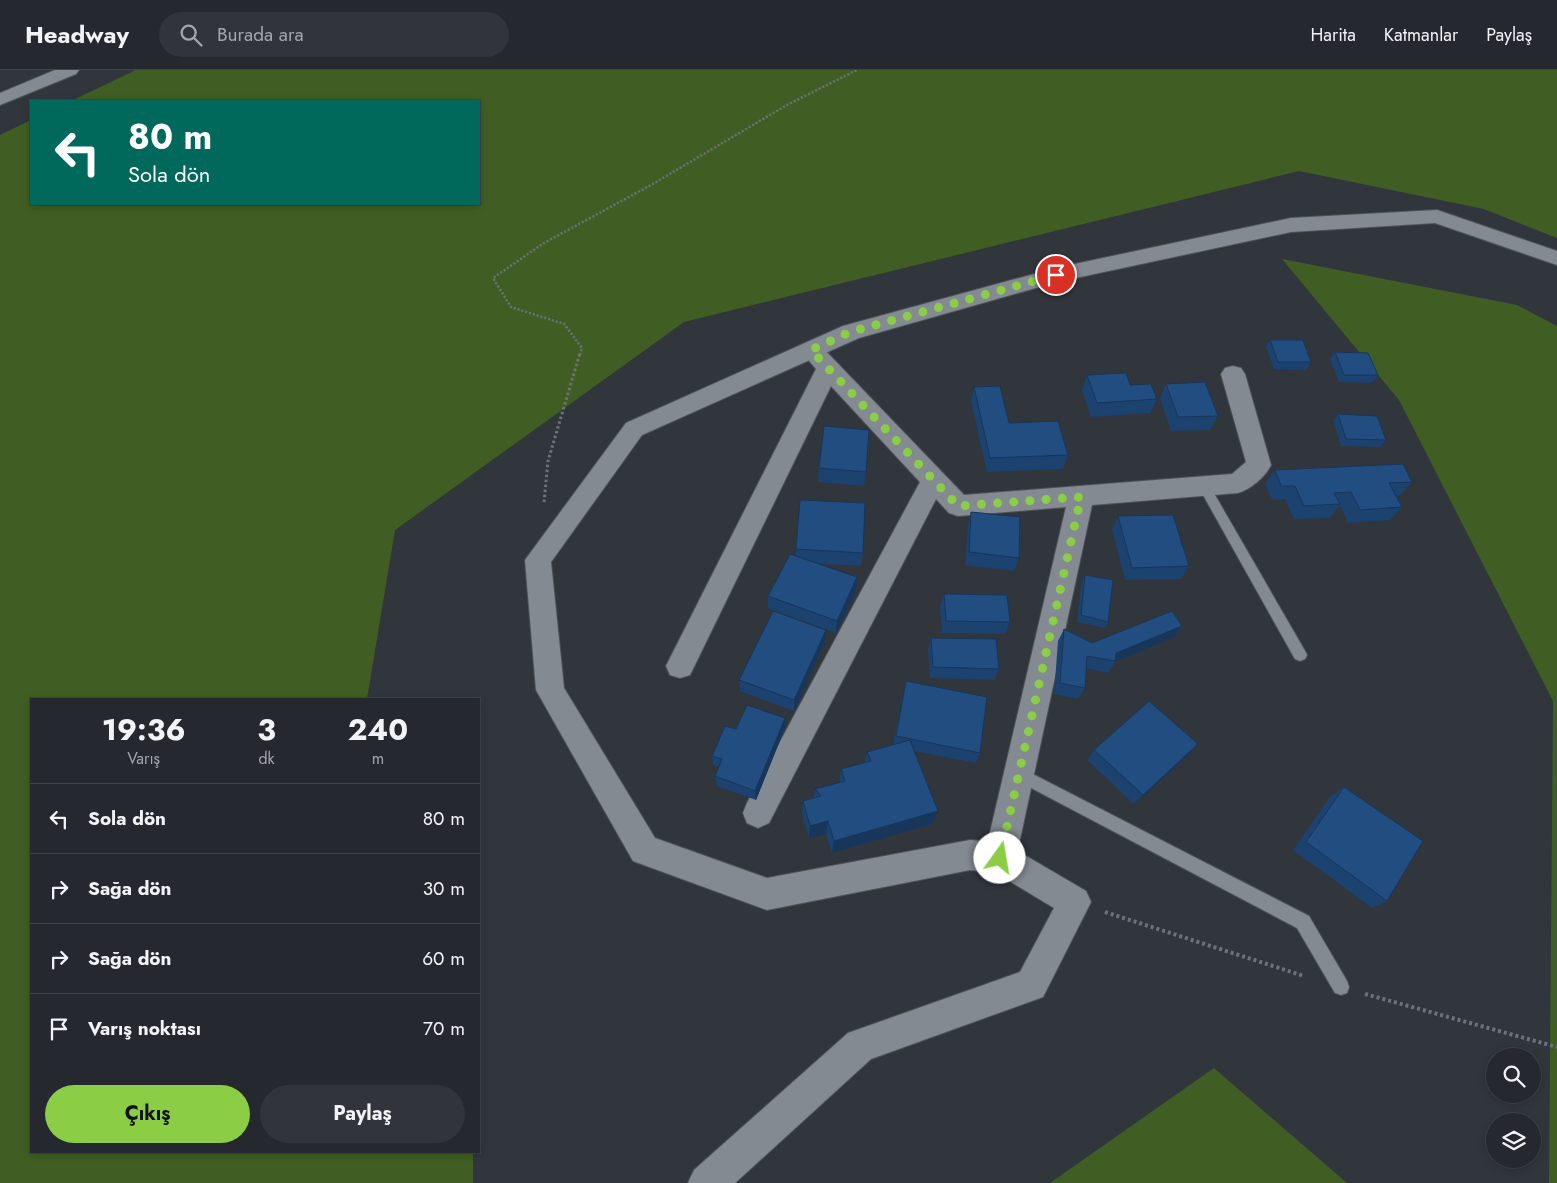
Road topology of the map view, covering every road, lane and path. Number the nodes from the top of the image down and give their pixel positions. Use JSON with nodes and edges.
{"nodes":[{"id":1,"x":70,"y":70,"type":"edge"},
{"id":2,"x":857,"y":70,"type":"edge"},
{"id":3,"x":0,"y":100,"type":"edge"},
{"id":4,"x":1557,"y":258,"type":"edge"},
{"id":5,"x":820,"y":359,"type":"junction"},
{"id":6,"x":1233,"y":374,"type":"dead end"},
{"id":7,"x":934,"y":479,"type":"junction"},
{"id":8,"x":1204,"y":486,"type":"junction"},
{"id":9,"x":1081,"y":497,"type":"junction"},
{"id":10,"x":543,"y":511,"type":"dead end"},
{"id":11,"x":1300,"y":655,"type":"dead end"},
{"id":12,"x":680,"y":666,"type":"dead end"},
{"id":13,"x":1018,"y":774,"type":"junction"},
{"id":14,"x":758,"y":813,"type":"dead end"},
{"id":15,"x":1000,"y":858,"type":"junction"},
{"id":16,"x":1342,"y":987,"type":"dead end"},
{"id":17,"x":707,"y":1183,"type":"edge"}],
"edges":[{"from":1,"to":3,"type":"street"},
{"from":2,"to":10,"type":"path"},
{"from":4,"to":5,"type":"street"},
{"from":5,"to":7,"type":"street"},
{"from":5,"to":12,"type":"street"},
{"from":5,"to":15,"type":"street"},
{"from":6,"to":8,"type":"street"},
{"from":7,"to":9,"type":"street"},
{"from":7,"to":14,"type":"street"},
{"from":8,"to":9,"type":"street"},
{"from":8,"to":11,"type":"lane"},
{"from":9,"to":13,"type":"street"},
{"from":13,"to":15,"type":"street"},
{"from":13,"to":16,"type":"lane"},
{"from":15,"to":17,"type":"street"}]}
